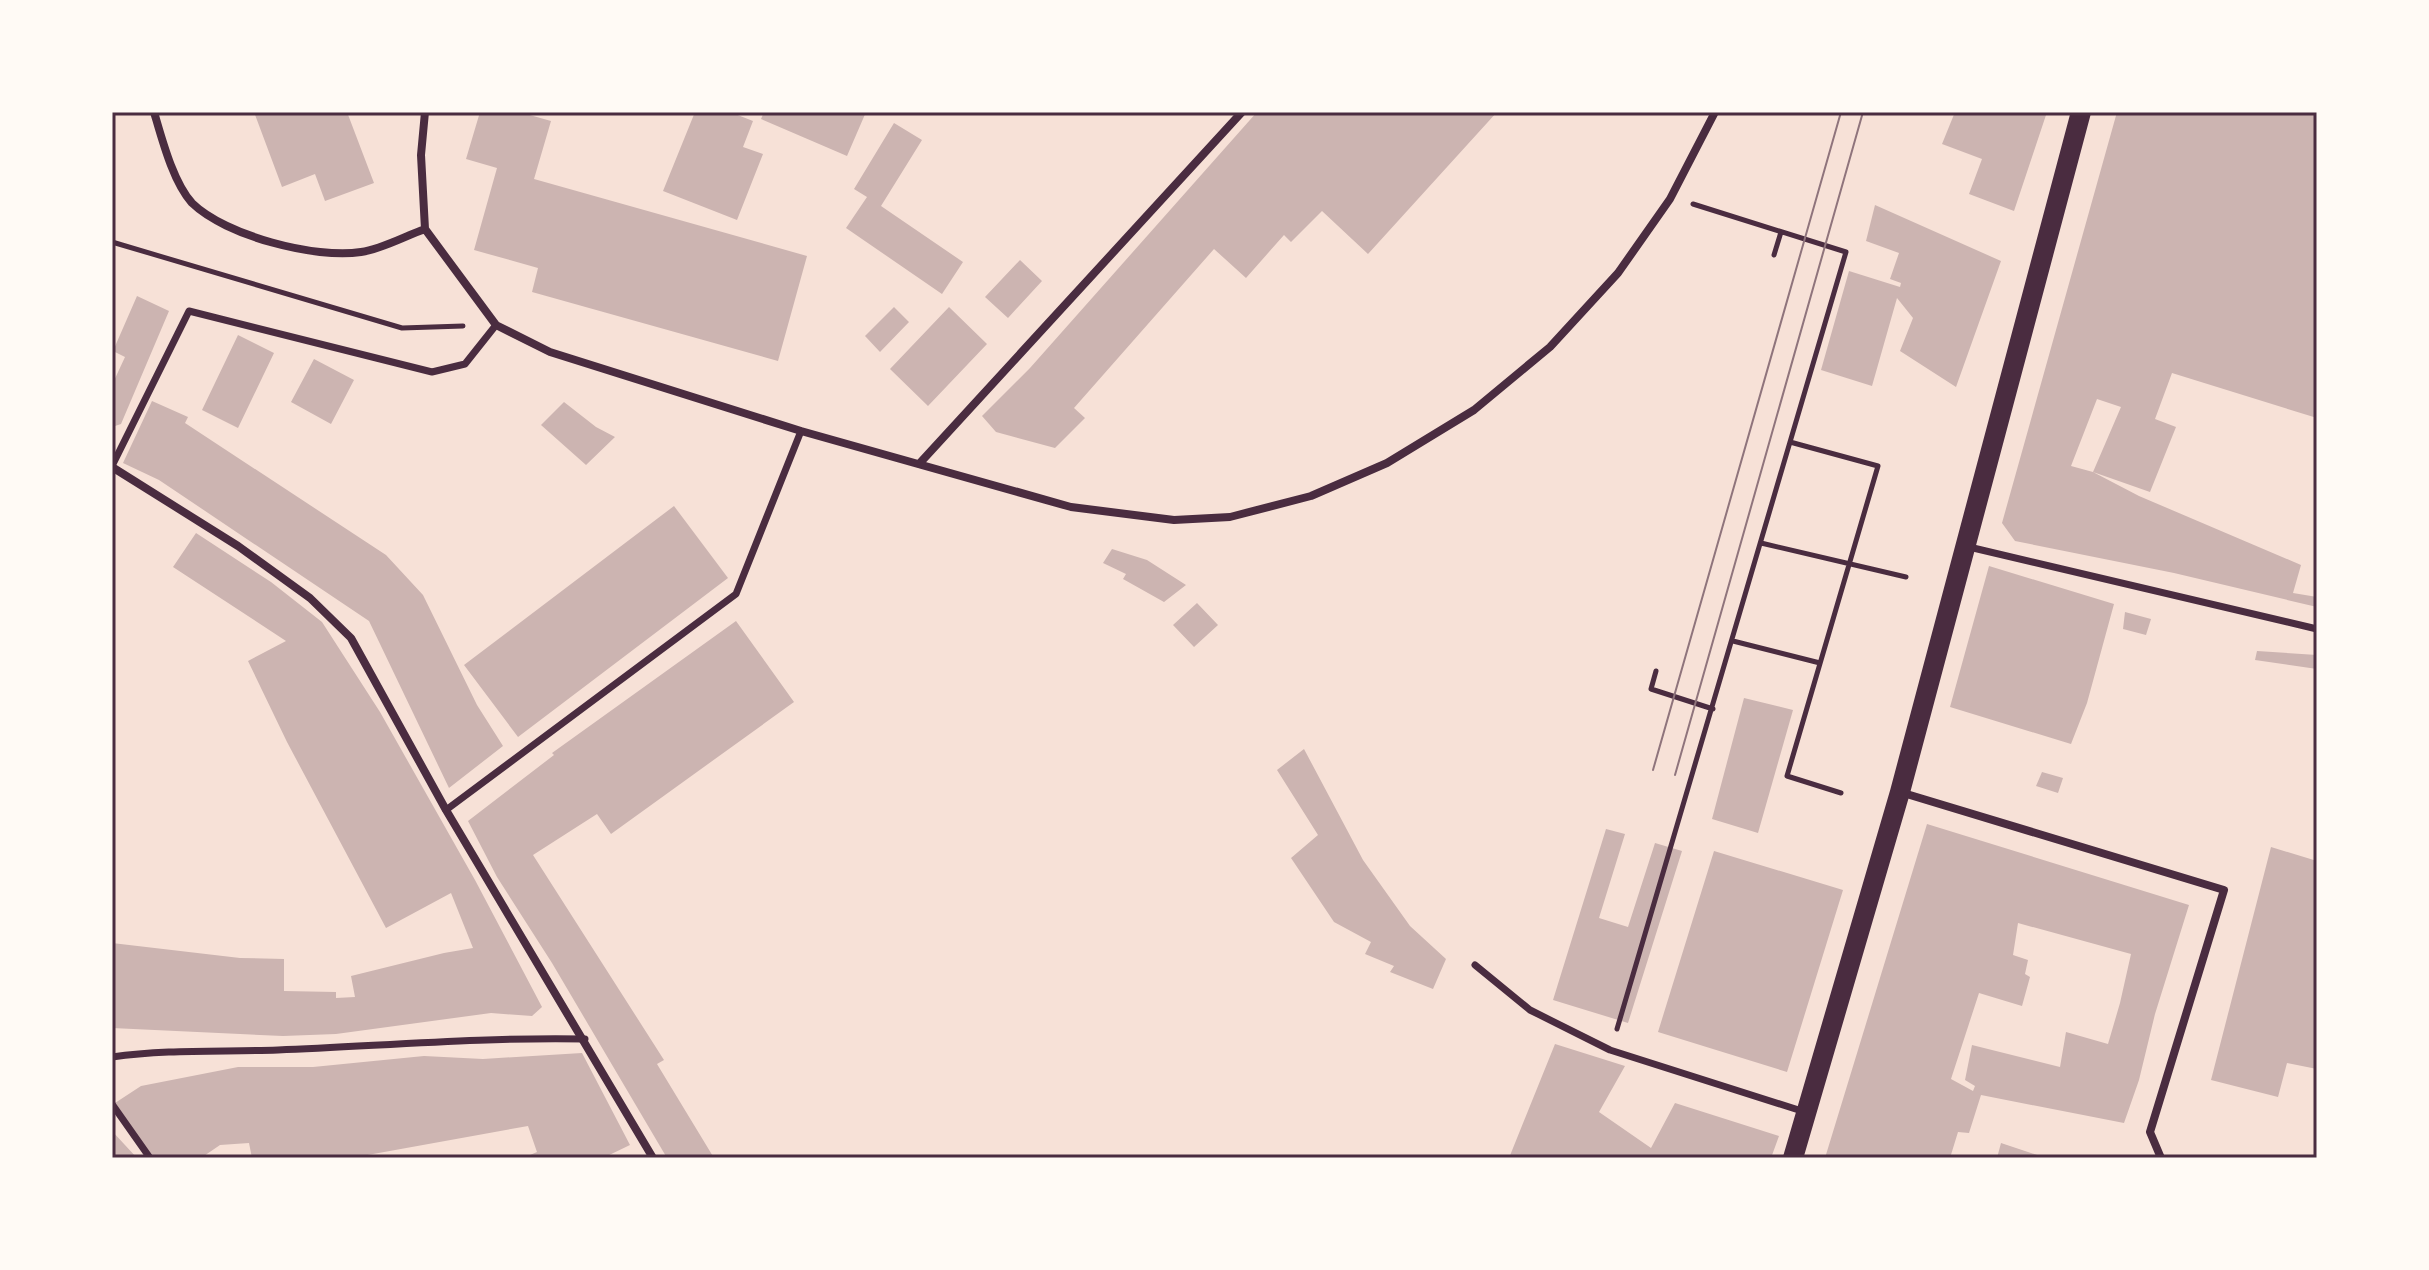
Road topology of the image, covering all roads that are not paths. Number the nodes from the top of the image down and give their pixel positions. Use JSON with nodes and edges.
{"nodes":[{"id":1,"x":154,"y":112,"type":"edge"},
{"id":2,"x":425,"y":112,"type":"edge"},
{"id":3,"x":1242,"y":112,"type":"edge"},
{"id":4,"x":1715,"y":112,"type":"edge"},
{"id":5,"x":2081,"y":112,"type":"edge"},
{"id":6,"x":425,"y":229,"type":"junction"},
{"id":7,"x":496,"y":325,"type":"junction"},
{"id":8,"x":801,"y":431,"type":"junction"},
{"id":9,"x":919,"y":464,"type":"junction"},
{"id":10,"x":112,"y":466,"type":"edge"},
{"id":11,"x":1964,"y":546,"type":"junction"},
{"id":12,"x":2317,"y":629,"type":"edge"},
{"id":13,"x":1900,"y":792,"type":"junction"},
{"id":14,"x":446,"y":810,"type":"junction"},
{"id":15,"x":1475,"y":965,"type":"dead end"},
{"id":16,"x":585,"y":1039,"type":"junction"},
{"id":17,"x":112,"y":1057,"type":"edge"},
{"id":18,"x":112,"y":1104,"type":"edge"},
{"id":19,"x":1806,"y":1113,"type":"junction"},
{"id":20,"x":150,"y":1158,"type":"edge"},
{"id":21,"x":653,"y":1158,"type":"edge"},
{"id":22,"x":1793,"y":1158,"type":"edge"},
{"id":23,"x":2161,"y":1158,"type":"edge"}],
"edges":[{"from":1,"to":6,"type":"street"},
{"from":2,"to":6,"type":"street"},
{"from":3,"to":9,"type":"street"},
{"from":4,"to":9,"type":"street"},
{"from":5,"to":11,"type":"main road"},
{"from":6,"to":7,"type":"street"},
{"from":7,"to":8,"type":"street"},
{"from":7,"to":10,"type":"street"},
{"from":8,"to":9,"type":"street"},
{"from":8,"to":14,"type":"street"},
{"from":10,"to":14,"type":"street"},
{"from":11,"to":12,"type":"street"},
{"from":11,"to":13,"type":"main road"},
{"from":13,"to":19,"type":"main road"},
{"from":13,"to":23,"type":"street"},
{"from":14,"to":16,"type":"street"},
{"from":15,"to":19,"type":"street"},
{"from":16,"to":17,"type":"street"},
{"from":16,"to":21,"type":"street"},
{"from":18,"to":20,"type":"street"},
{"from":19,"to":22,"type":"main road"}]}
